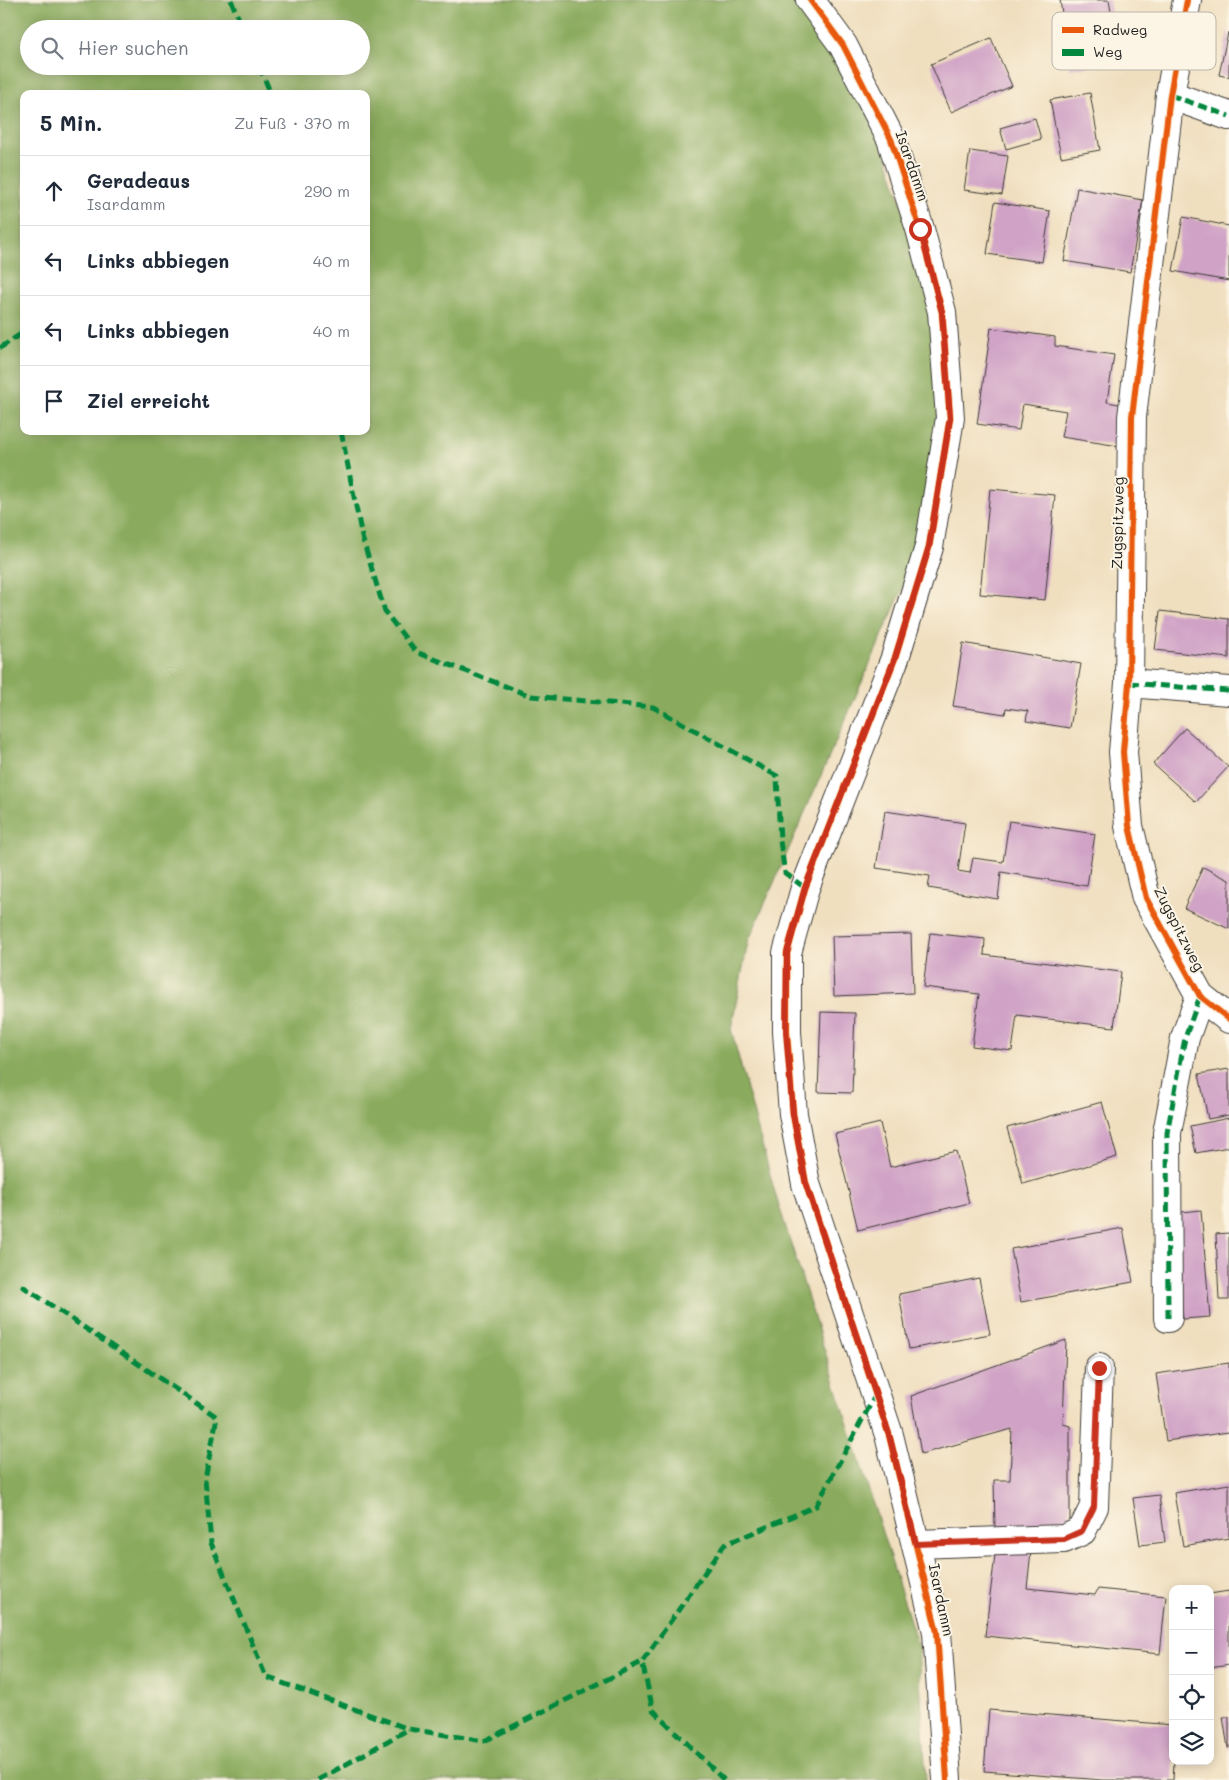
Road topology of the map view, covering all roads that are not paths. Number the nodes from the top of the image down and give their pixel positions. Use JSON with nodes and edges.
{"nodes":[{"id":1,"x":810,"y":0,"type":"edge"},
{"id":2,"x":1174,"y":70,"type":"edge"},
{"id":3,"x":1170,"y":95,"type":"junction"},
{"id":4,"x":1229,"y":116,"type":"edge"},
{"id":5,"x":1129,"y":683,"type":"junction"},
{"id":6,"x":1229,"y":691,"type":"edge"},
{"id":7,"x":1200,"y":996,"type":"junction"},
{"id":8,"x":1229,"y":1019,"type":"edge"},
{"id":9,"x":1168,"y":1318,"type":"dead end"},
{"id":10,"x":1099,"y":1368,"type":"dead end"},
{"id":11,"x":916,"y":1544,"type":"junction"},
{"id":12,"x":947,"y":1780,"type":"edge"}],
"edges":[{"from":1,"to":11,"type":"street","name":"Isardamm"},
{"from":2,"to":3,"type":"street","name":"Zugspitzweg"},
{"from":3,"to":4,"type":"street"},
{"from":3,"to":5,"type":"street","name":"Zugspitzweg"},
{"from":5,"to":6,"type":"street"},
{"from":5,"to":7,"type":"street","name":"Zugspitzweg"},
{"from":7,"to":8,"type":"street","name":"Zugspitzweg"},
{"from":7,"to":9,"type":"street"},
{"from":10,"to":11,"type":"street"},
{"from":11,"to":12,"type":"street","name":"Isardamm"}]}
